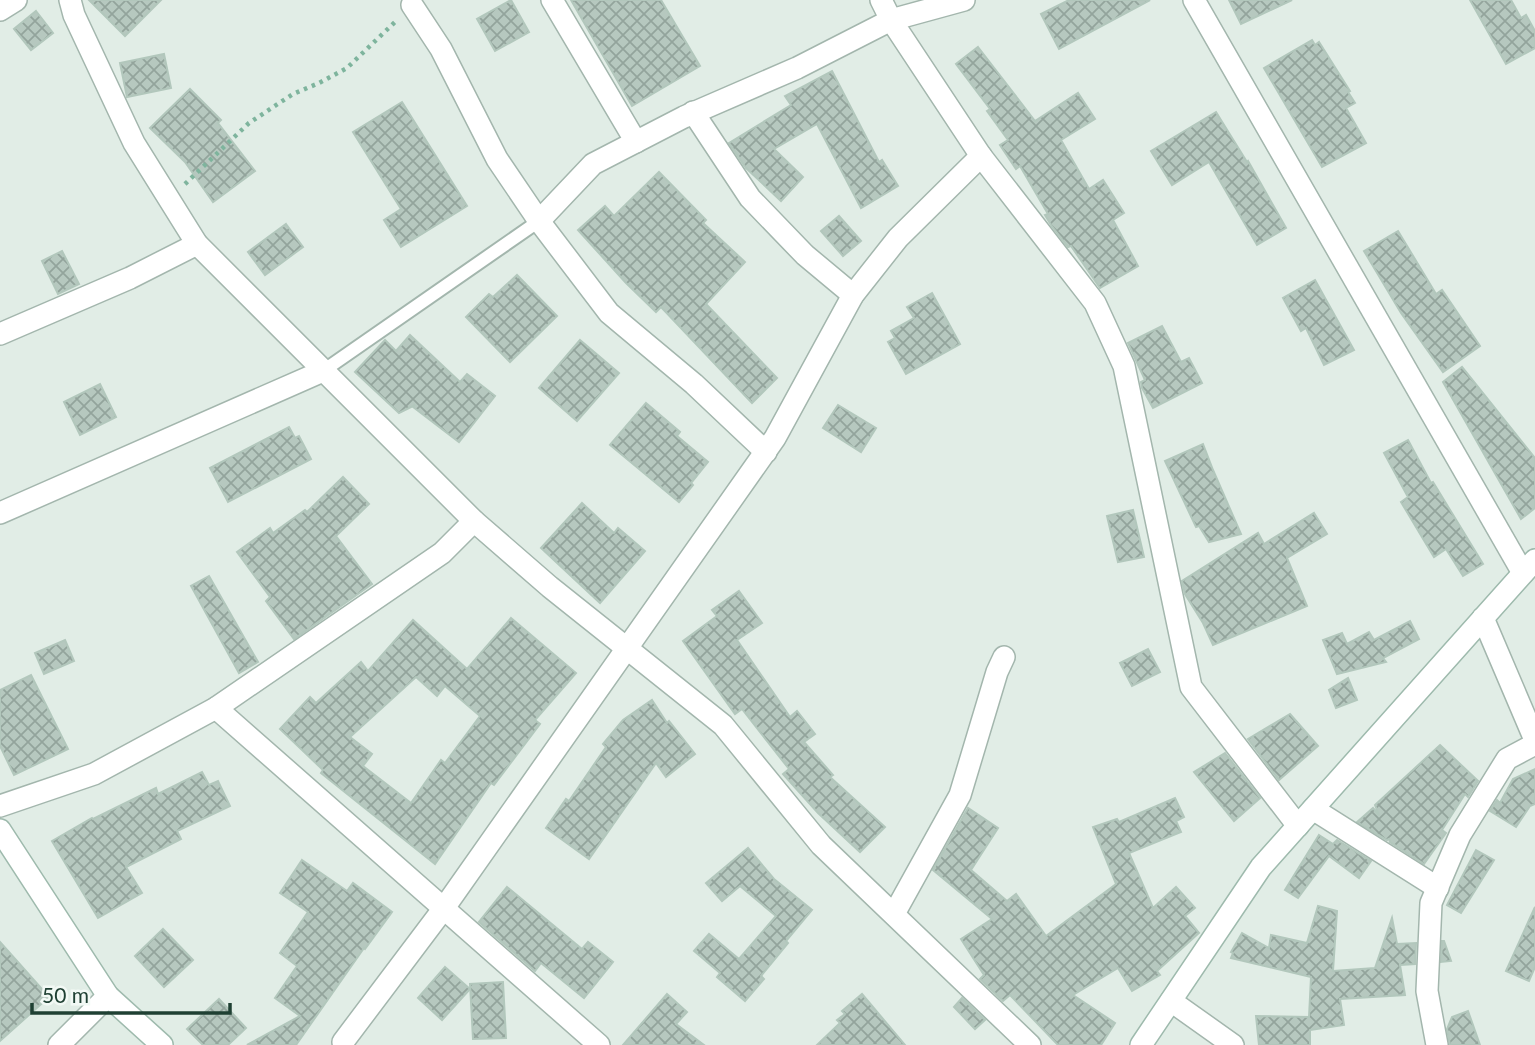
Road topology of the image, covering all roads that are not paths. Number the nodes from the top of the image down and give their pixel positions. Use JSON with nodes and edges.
{"nodes":[{"id":1,"x":16,"y":0,"type":"edge"},
{"id":2,"x":70,"y":0,"type":"edge"},
{"id":3,"x":552,"y":0,"type":"edge"},
{"id":4,"x":881,"y":0,"type":"edge"},
{"id":5,"x":964,"y":0,"type":"edge"},
{"id":6,"x":1194,"y":0,"type":"edge"},
{"id":7,"x":415,"y":2,"type":"edge"},
{"id":8,"x":0,"y":10,"type":"edge"},
{"id":9,"x":891,"y":20,"type":"junction"},
{"id":10,"x":693,"y":113,"type":"junction"},
{"id":11,"x":636,"y":142,"type":"junction"},
{"id":12,"x":981,"y":156,"type":"junction"},
{"id":13,"x":539,"y":221,"type":"junction"},
{"id":14,"x":197,"y":244,"type":"junction"},
{"id":15,"x":853,"y":295,"type":"junction"},
{"id":16,"x":0,"y":334,"type":"edge"},
{"id":17,"x":323,"y":371,"type":"junction"},
{"id":18,"x":766,"y":452,"type":"junction"},
{"id":19,"x":0,"y":513,"type":"edge"},
{"id":20,"x":474,"y":521,"type":"junction"},
{"id":21,"x":1529,"y":566,"type":"edge"},
{"id":22,"x":1483,"y":618,"type":"junction"},
{"id":23,"x":628,"y":649,"type":"junction"},
{"id":24,"x":1004,"y":657,"type":"dead end"},
{"id":25,"x":216,"y":708,"type":"junction"},
{"id":26,"x":1535,"y":742,"type":"edge"},
{"id":27,"x":0,"y":806,"type":"edge"},
{"id":28,"x":1313,"y":809,"type":"junction"},
{"id":29,"x":1298,"y":826,"type":"junction"},
{"id":30,"x":0,"y":830,"type":"edge"},
{"id":31,"x":1438,"y":888,"type":"junction"},
{"id":32,"x":444,"y":908,"type":"junction"},
{"id":33,"x":894,"y":914,"type":"junction"},
{"id":34,"x":108,"y":996,"type":"junction"},
{"id":35,"x":1171,"y":1001,"type":"junction"},
{"id":36,"x":343,"y":1042,"type":"dead end"},
{"id":37,"x":59,"y":1045,"type":"edge"},
{"id":38,"x":162,"y":1045,"type":"edge"},
{"id":39,"x":599,"y":1045,"type":"edge"},
{"id":40,"x":1030,"y":1045,"type":"edge"},
{"id":41,"x":1141,"y":1045,"type":"edge"},
{"id":42,"x":1233,"y":1045,"type":"edge"},
{"id":43,"x":1437,"y":1045,"type":"edge"}],
"edges":[{"from":1,"to":8,"type":"street"},
{"from":2,"to":14,"type":"street"},
{"from":3,"to":11,"type":"street"},
{"from":4,"to":9,"type":"street"},
{"from":5,"to":9,"type":"street"},
{"from":6,"to":21,"type":"street"},
{"from":7,"to":13,"type":"street"},
{"from":9,"to":10,"type":"street"},
{"from":9,"to":12,"type":"street"},
{"from":10,"to":11,"type":"street"},
{"from":10,"to":15,"type":"street"},
{"from":11,"to":13,"type":"street"},
{"from":12,"to":15,"type":"street"},
{"from":12,"to":29,"type":"street"},
{"from":13,"to":17,"type":"lane"},
{"from":13,"to":18,"type":"street"},
{"from":14,"to":16,"type":"street"},
{"from":14,"to":17,"type":"street"},
{"from":15,"to":18,"type":"street"},
{"from":17,"to":19,"type":"street"},
{"from":17,"to":20,"type":"street"},
{"from":18,"to":23,"type":"street"},
{"from":20,"to":23,"type":"street"},
{"from":20,"to":25,"type":"street"},
{"from":21,"to":22,"type":"street"},
{"from":22,"to":26,"type":"street"},
{"from":22,"to":28,"type":"street"},
{"from":23,"to":32,"type":"street"},
{"from":23,"to":33,"type":"street"},
{"from":24,"to":33,"type":"street"},
{"from":25,"to":27,"type":"street"},
{"from":25,"to":32,"type":"street"},
{"from":26,"to":31,"type":"street"},
{"from":28,"to":29,"type":"street"},
{"from":28,"to":31,"type":"street"},
{"from":29,"to":35,"type":"street"},
{"from":30,"to":34,"type":"street"},
{"from":31,"to":43,"type":"street"},
{"from":32,"to":36,"type":"street"},
{"from":32,"to":39,"type":"street"},
{"from":33,"to":40,"type":"street"},
{"from":34,"to":37,"type":"street"},
{"from":34,"to":38,"type":"street"},
{"from":35,"to":41,"type":"street"},
{"from":35,"to":42,"type":"street"}]}
